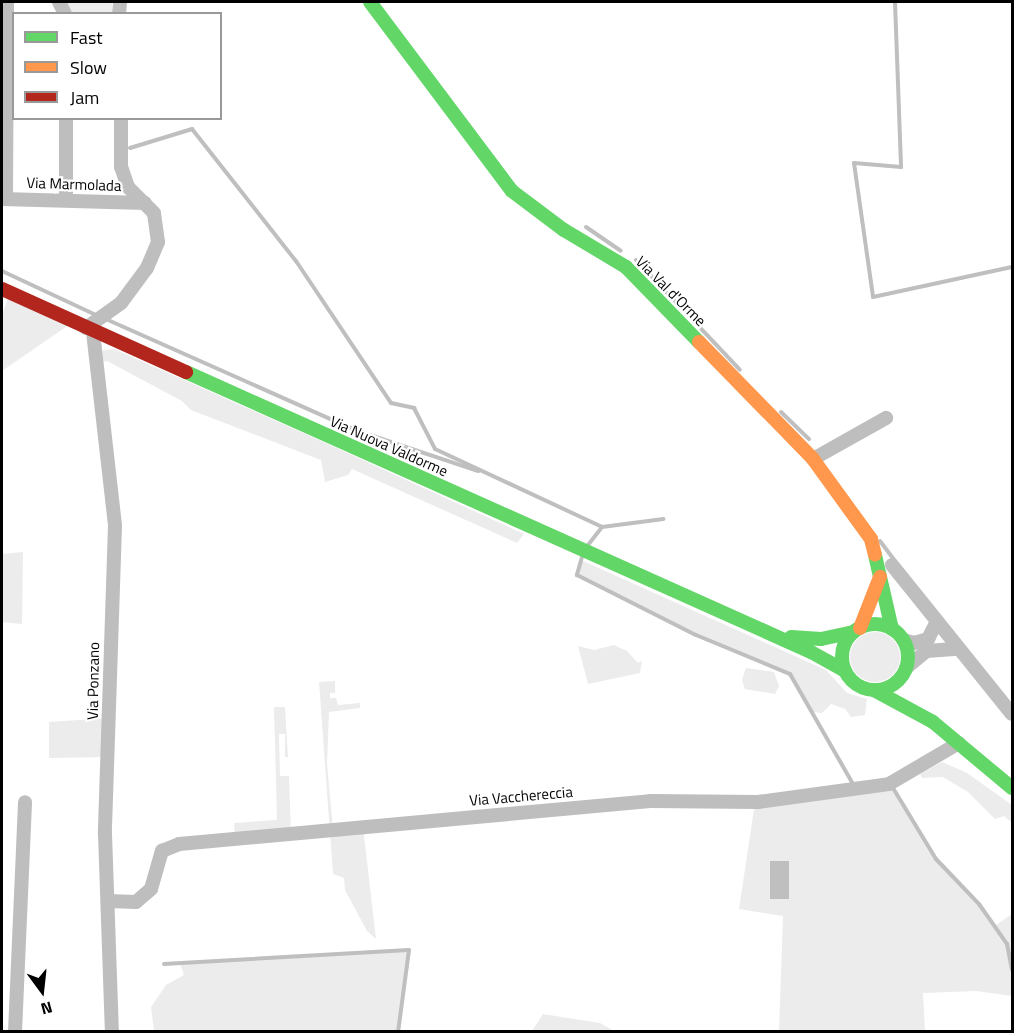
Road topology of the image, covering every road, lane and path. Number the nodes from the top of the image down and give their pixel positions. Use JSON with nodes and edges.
{"nodes":[{"id":1,"x":7,"y":2,"type":"edge"},
{"id":2,"x":370,"y":2,"type":"edge"},
{"id":3,"x":66,"y":120,"type":"edge"},
{"id":4,"x":121,"y":120,"type":"edge"},
{"id":5,"x":4,"y":199,"type":"edge"},
{"id":6,"x":66,"y":199,"type":"junction"},
{"id":7,"x":150,"y":208,"type":"junction"},
{"id":8,"x":2,"y":289,"type":"edge"},
{"id":9,"x":89,"y":330,"type":"junction"},
{"id":10,"x":886,"y":418,"type":"dead end"},
{"id":11,"x":813,"y":459,"type":"junction"},
{"id":12,"x":886,"y":567,"type":"junction"},
{"id":13,"x":937,"y":621,"type":"junction"},
{"id":14,"x":892,"y":629,"type":"junction"},
{"id":15,"x":856,"y":630,"type":"junction"},
{"id":16,"x":764,"y":631,"type":"junction"},
{"id":17,"x":903,"y":640,"type":"junction"},
{"id":18,"x":958,"y":649,"type":"junction"},
{"id":19,"x":905,"y":670,"type":"junction"},
{"id":20,"x":845,"y":671,"type":"junction"},
{"id":21,"x":874,"y":690,"type":"junction"},
{"id":22,"x":1012,"y":714,"type":"edge"},
{"id":23,"x":933,"y":722,"type":"junction"},
{"id":24,"x":959,"y":743,"type":"junction"},
{"id":25,"x":1012,"y":788,"type":"edge"},
{"id":26,"x":25,"y":802,"type":"dead end"},
{"id":27,"x":108,"y":901,"type":"junction"},
{"id":28,"x":15,"y":1032,"type":"edge"},
{"id":29,"x":112,"y":1032,"type":"edge"}],
"edges":[{"from":1,"to":5,"type":"street"},
{"from":2,"to":11,"type":"main road","name":"Via Val d'Orme"},
{"from":3,"to":6,"type":"street"},
{"from":4,"to":7,"type":"street"},
{"from":5,"to":6,"type":"street","name":"Via Marmolada"},
{"from":6,"to":7,"type":"street","name":"Via Marmolada"},
{"from":7,"to":9,"type":"street"},
{"from":8,"to":9,"type":"main road","name":"Via Nuova Valdorme"},
{"from":9,"to":16,"type":"main road","name":"Via Nuova Valdorme"},
{"from":9,"to":27,"type":"street","name":"Via Ponzano"},
{"from":10,"to":11,"type":"street"},
{"from":11,"to":12,"type":"main road","name":"Via Val d'Orme"},
{"from":12,"to":13,"type":"street","name":"Via Val d'Orme"},
{"from":12,"to":14,"type":"main road","name":"Via Val d'Orme"},
{"from":12,"to":15,"type":"main road"},
{"from":13,"to":17,"type":"street"},
{"from":13,"to":18,"type":"street","name":"Via Val d'Orme"},
{"from":14,"to":15,"type":"main road","name":"Via Nuova Valdorme"},
{"from":14,"to":17,"type":"main road"},
{"from":15,"to":16,"type":"main road","name":"Via Nuova Valdorme"},
{"from":15,"to":20,"type":"main road"},
{"from":16,"to":20,"type":"main road","name":"Via Nuova Valdorme"},
{"from":17,"to":19,"type":"main road","name":"Via Nuova Valdorme"},
{"from":18,"to":19,"type":"street"},
{"from":18,"to":22,"type":"street","name":"Via Val d'Orme"},
{"from":19,"to":21,"type":"main road"},
{"from":19,"to":23,"type":"main road","name":"Via Nuova Valdorme"},
{"from":20,"to":21,"type":"main road","name":"Via Nuova Valdorme"},
{"from":21,"to":23,"type":"main road","name":"Via Nuova Valdorme"},
{"from":23,"to":24,"type":"main road","name":"Via Nuova Valdorme"},
{"from":24,"to":25,"type":"main road","name":"Via Nuova Valdorme"},
{"from":24,"to":27,"type":"street","name":"Via Vacchereccia"},
{"from":26,"to":28,"type":"street"},
{"from":27,"to":29,"type":"street","name":"Via Ponzano"}]}
